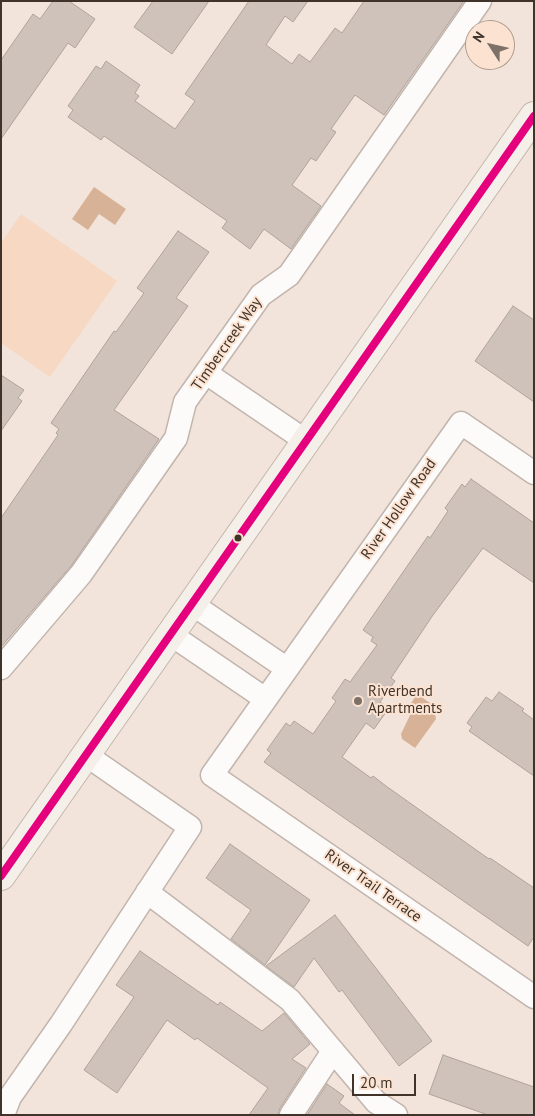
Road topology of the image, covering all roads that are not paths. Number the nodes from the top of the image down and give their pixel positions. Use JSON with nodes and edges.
{"nodes":[{"id":1,"x":480,"y":1,"type":"edge"},
{"id":2,"x":534,"y":116,"type":"edge"},
{"id":3,"x":206,"y":373,"type":"junction"},
{"id":4,"x":306,"y":441,"type":"junction"},
{"id":5,"x":534,"y":473,"type":"edge"},
{"id":6,"x":192,"y":604,"type":"junction"},
{"id":7,"x":170,"y":634,"type":"junction"},
{"id":8,"x":1,"y":668,"type":"edge"},
{"id":9,"x":286,"y":668,"type":"junction"},
{"id":10,"x":264,"y":698,"type":"junction"},
{"id":11,"x":86,"y":755,"type":"junction"},
{"id":12,"x":212,"y":774,"type":"joint"},
{"id":13,"x":1,"y":876,"type":"edge"},
{"id":14,"x":147,"y":892,"type":"junction"},
{"id":15,"x":534,"y":997,"type":"edge"},
{"id":16,"x":333,"y":1051,"type":"junction"},
{"id":17,"x":372,"y":1108,"type":"edge"},
{"id":18,"x":3,"y":1115,"type":"edge"},
{"id":19,"x":290,"y":1115,"type":"edge"},
{"id":20,"x":396,"y":1115,"type":"edge"}],
"edges":[{"from":1,"to":3,"type":"street","name":"Timbercreek Way"},
{"from":2,"to":4,"type":"main road"},
{"from":3,"to":4,"type":"street"},
{"from":3,"to":8,"type":"street","name":"Timbercreek Way"},
{"from":4,"to":6,"type":"main road"},
{"from":5,"to":9,"type":"street","name":"River Hollow Road"},
{"from":6,"to":7,"type":"main road"},
{"from":6,"to":9,"type":"street"},
{"from":7,"to":10,"type":"street"},
{"from":7,"to":11,"type":"main road"},
{"from":9,"to":10,"type":"street","name":"River Hollow Road"},
{"from":10,"to":12,"type":"street","name":"River Hollow Road"},
{"from":11,"to":13,"type":"main road"},
{"from":11,"to":14,"type":"street"},
{"from":12,"to":15,"type":"street","name":"River Trail Terrace"},
{"from":14,"to":16,"type":"street"},
{"from":14,"to":18,"type":"street"},
{"from":16,"to":17,"type":"street"},
{"from":16,"to":19,"type":"street"},
{"from":17,"to":20,"type":"street"}]}
